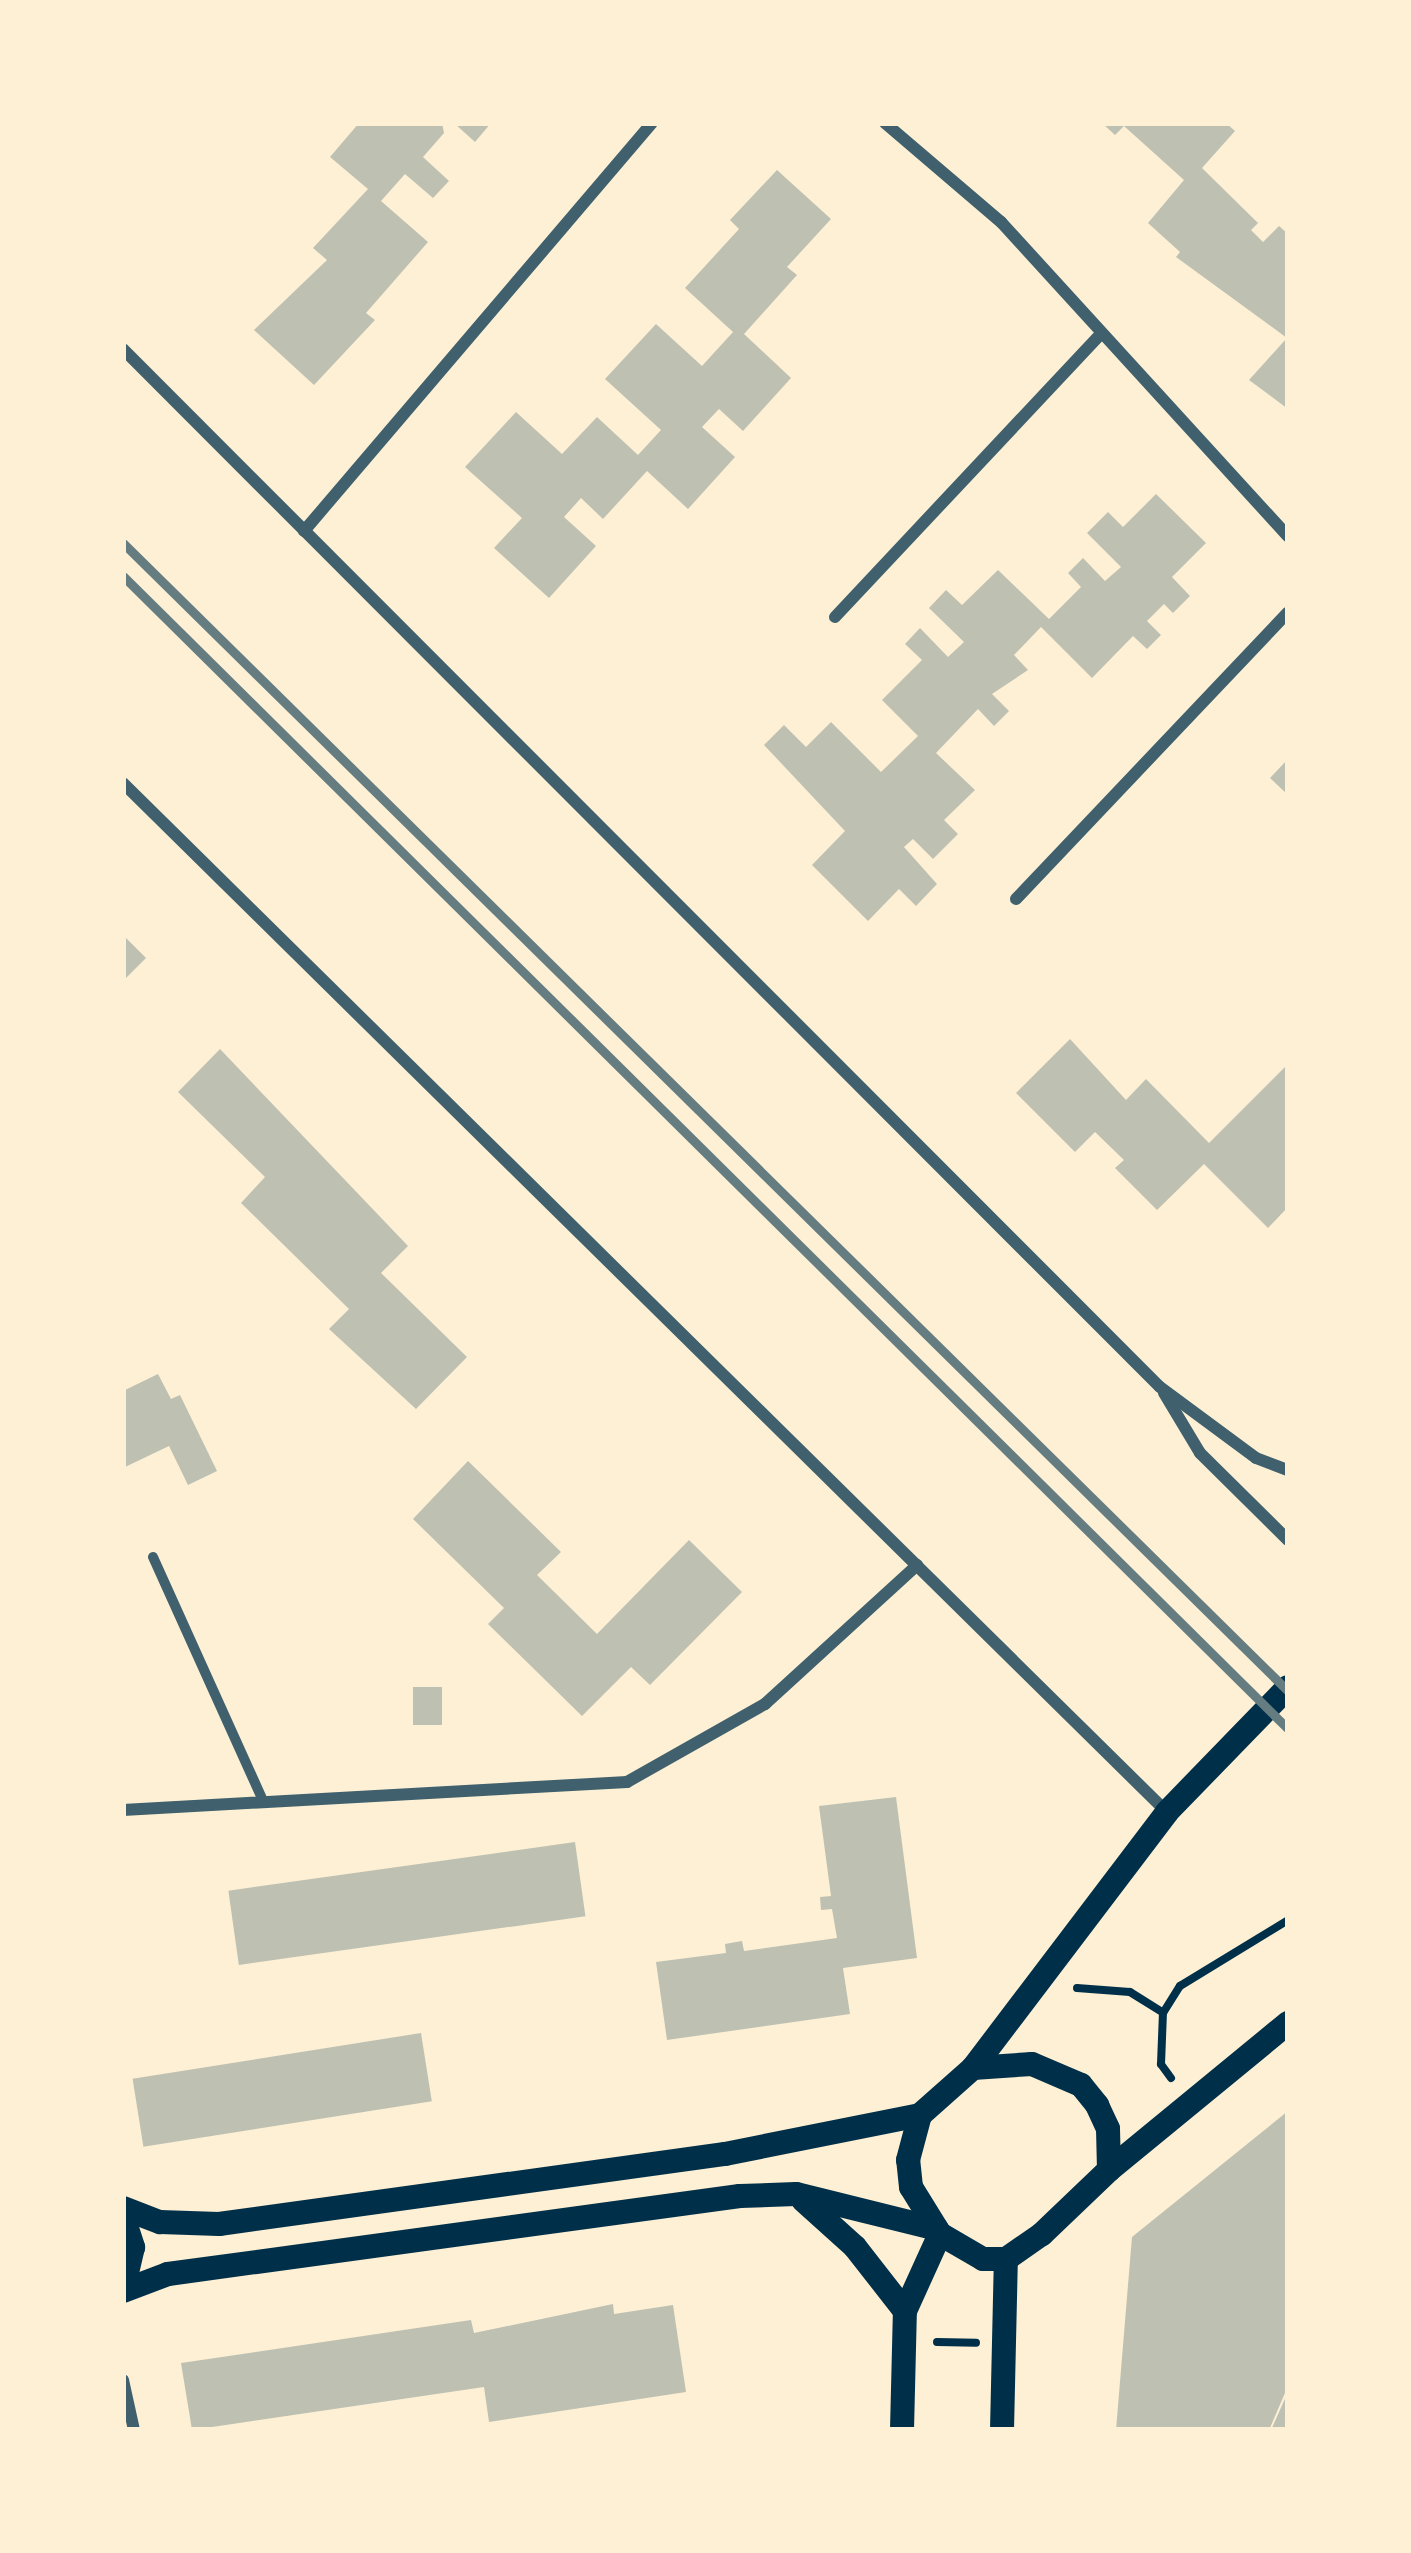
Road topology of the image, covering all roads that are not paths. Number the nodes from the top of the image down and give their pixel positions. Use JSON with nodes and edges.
{"nodes":[{"id":1,"x":652,"y":123,"type":"edge"},
{"id":2,"x":885,"y":123,"type":"edge"},
{"id":3,"x":1101,"y":334,"type":"junction"},
{"id":4,"x":123,"y":349,"type":"edge"},
{"id":5,"x":304,"y":531,"type":"junction"},
{"id":6,"x":1288,"y":536,"type":"edge"},
{"id":7,"x":1288,"y":612,"type":"edge"},
{"id":8,"x":835,"y":617,"type":"dead end"},
{"id":9,"x":123,"y":783,"type":"edge"},
{"id":10,"x":1016,"y":899,"type":"dead end"},
{"id":11,"x":1160,"y":1387,"type":"junction"},
{"id":12,"x":1288,"y":1470,"type":"edge"},
{"id":13,"x":1288,"y":1540,"type":"edge"},
{"id":14,"x":153,"y":1557,"type":"dead end"},
{"id":15,"x":917,"y":1565,"type":"junction"},
{"id":16,"x":1288,"y":1687,"type":"edge"},
{"id":17,"x":263,"y":1801,"type":"junction"},
{"id":18,"x":123,"y":1810,"type":"edge"},
{"id":19,"x":1167,"y":1812,"type":"junction"},
{"id":20,"x":1288,"y":2023,"type":"edge"},
{"id":21,"x":973,"y":2068,"type":"junction"},
{"id":22,"x":920,"y":2115,"type":"junction"},
{"id":23,"x":1108,"y":2170,"type":"junction"},
{"id":24,"x":796,"y":2194,"type":"junction"},
{"id":25,"x":123,"y":2212,"type":"edge"},
{"id":26,"x":938,"y":2232,"type":"junction"},
{"id":27,"x":1006,"y":2259,"type":"junction"},
{"id":28,"x":123,"y":2291,"type":"edge"},
{"id":29,"x":905,"y":2311,"type":"junction"},
{"id":30,"x":123,"y":2380,"type":"edge"},
{"id":31,"x":134,"y":2430,"type":"edge"},
{"id":32,"x":902,"y":2430,"type":"edge"},
{"id":33,"x":1002,"y":2430,"type":"edge"}],
"edges":[{"from":1,"to":5,"type":"street"},
{"from":2,"to":3,"type":"street"},
{"from":3,"to":6,"type":"street"},
{"from":3,"to":8,"type":"street"},
{"from":4,"to":5,"type":"street"},
{"from":5,"to":11,"type":"street"},
{"from":7,"to":10,"type":"street"},
{"from":9,"to":15,"type":"street"},
{"from":11,"to":12,"type":"street"},
{"from":11,"to":13,"type":"street"},
{"from":14,"to":17,"type":"street"},
{"from":15,"to":17,"type":"street"},
{"from":15,"to":19,"type":"street"},
{"from":16,"to":19,"type":"main road"},
{"from":17,"to":18,"type":"street"},
{"from":19,"to":21,"type":"main road"},
{"from":20,"to":23,"type":"main road"},
{"from":21,"to":22,"type":"main road"},
{"from":21,"to":23,"type":"main road"},
{"from":22,"to":25,"type":"main road"},
{"from":22,"to":26,"type":"main road"},
{"from":23,"to":27,"type":"main road"},
{"from":24,"to":26,"type":"main road"},
{"from":24,"to":28,"type":"main road"},
{"from":24,"to":29,"type":"main road"},
{"from":25,"to":28,"type":"main road"},
{"from":26,"to":27,"type":"main road"},
{"from":26,"to":29,"type":"main road"},
{"from":27,"to":33,"type":"main road"},
{"from":29,"to":32,"type":"main road"},
{"from":30,"to":31,"type":"street"}]}
